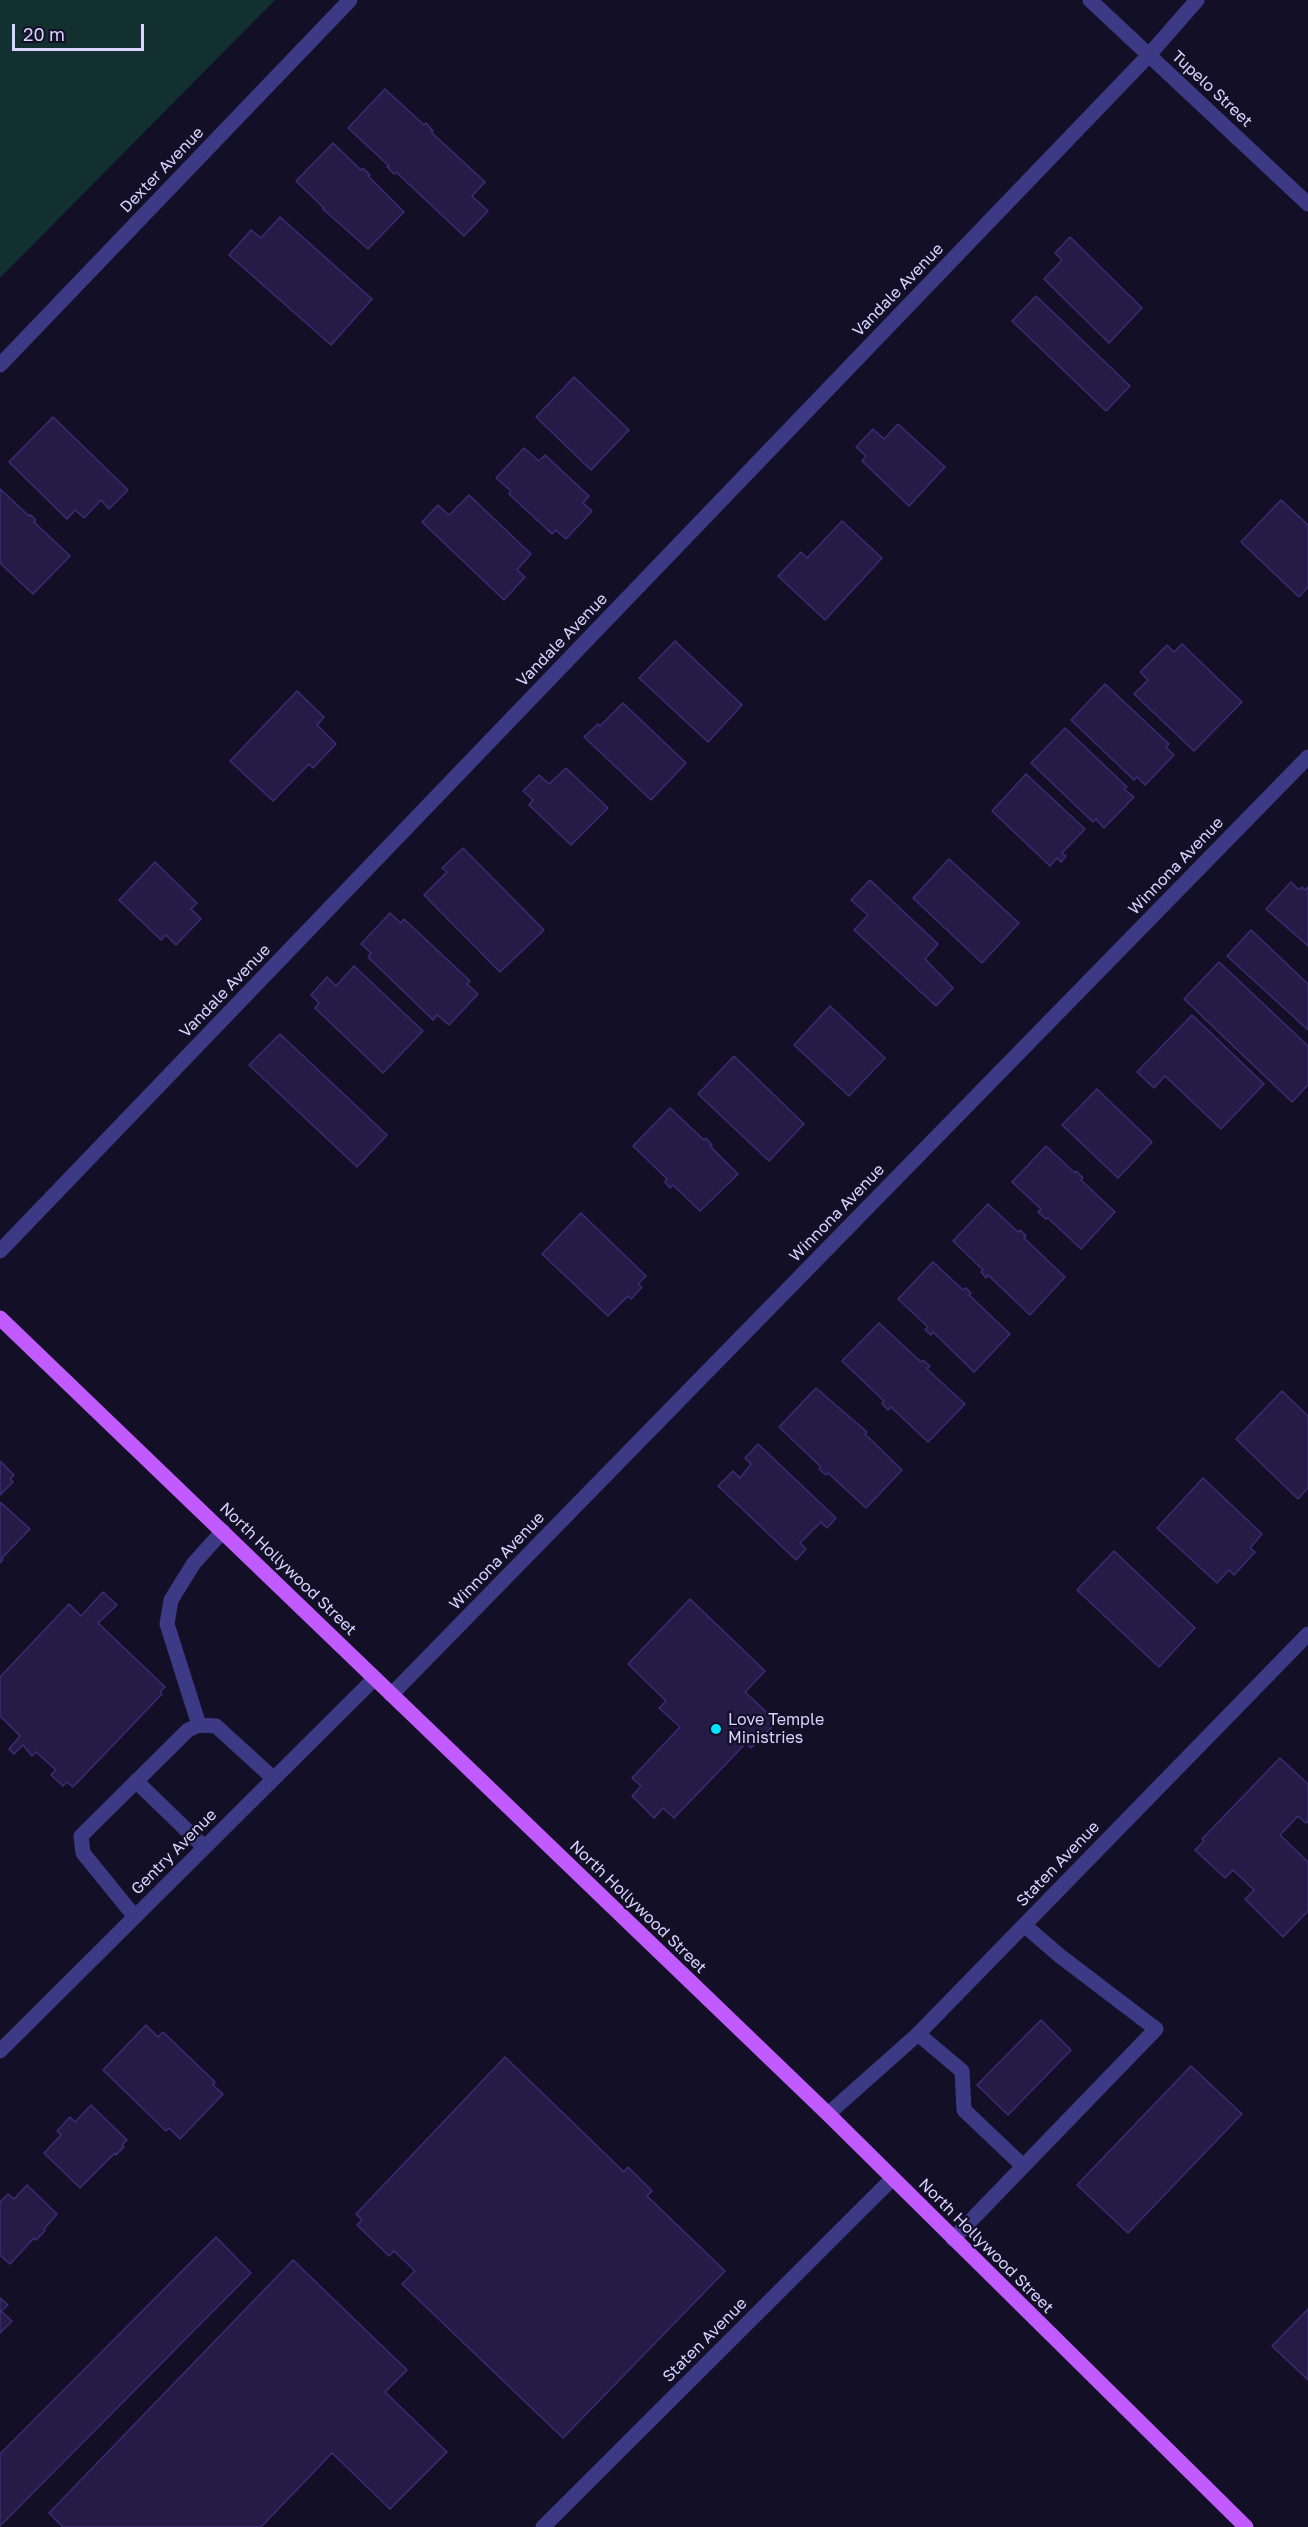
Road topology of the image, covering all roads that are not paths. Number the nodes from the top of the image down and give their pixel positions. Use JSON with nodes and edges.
{"nodes":[{"id":1,"x":351,"y":0,"type":"edge"},
{"id":2,"x":1090,"y":0,"type":"edge"},
{"id":3,"x":1197,"y":0,"type":"edge"},
{"id":4,"x":1149,"y":55,"type":"junction"},
{"id":5,"x":1308,"y":204,"type":"edge"},
{"id":6,"x":0,"y":365,"type":"edge"},
{"id":7,"x":1308,"y":757,"type":"edge"},
{"id":8,"x":0,"y":1251,"type":"edge"},
{"id":9,"x":0,"y":1318,"type":"edge"},
{"id":10,"x":223,"y":1531,"type":"junction"},
{"id":11,"x":1308,"y":1634,"type":"edge"},
{"id":12,"x":375,"y":1678,"type":"junction"},
{"id":13,"x":391,"y":1695,"type":"junction"},
{"id":14,"x":199,"y":1725,"type":"junction"},
{"id":15,"x":273,"y":1778,"type":"junction"},
{"id":16,"x":136,"y":1781,"type":"junction"},
{"id":17,"x":204,"y":1847,"type":"junction"},
{"id":18,"x":135,"y":1917,"type":"junction"},
{"id":19,"x":1024,"y":1925,"type":"junction"},
{"id":20,"x":918,"y":2034,"type":"junction"},
{"id":21,"x":0,"y":2051,"type":"edge"},
{"id":22,"x":828,"y":2114,"type":"junction"},
{"id":23,"x":1023,"y":2166,"type":"junction"},
{"id":24,"x":892,"y":2179,"type":"junction"},
{"id":25,"x":952,"y":2239,"type":"junction"},
{"id":26,"x":543,"y":2527,"type":"edge"},
{"id":27,"x":1246,"y":2527,"type":"edge"}],
"edges":[{"from":1,"to":6,"type":"street","name":"Dexter Avenue"},
{"from":2,"to":4,"type":"street","name":"Tupelo Street"},
{"from":3,"to":4,"type":"street","name":"Vandale Avenue"},
{"from":4,"to":5,"type":"street","name":"Tupelo Street"},
{"from":4,"to":8,"type":"street","name":"Vandale Avenue"},
{"from":7,"to":13,"type":"street","name":"Winnona Avenue"},
{"from":9,"to":10,"type":"main road","name":"North Hollywood Street"},
{"from":10,"to":12,"type":"main road","name":"North Hollywood Street"},
{"from":10,"to":14,"type":"street"},
{"from":11,"to":19,"type":"street","name":"Staten Avenue"},
{"from":12,"to":13,"type":"main road","name":"North Hollywood Street"},
{"from":12,"to":15,"type":"street","name":"Gentry Avenue"},
{"from":13,"to":22,"type":"main road","name":"North Hollywood Street"},
{"from":14,"to":15,"type":"street"},
{"from":14,"to":16,"type":"street"},
{"from":15,"to":17,"type":"street","name":"Gentry Avenue"},
{"from":16,"to":17,"type":"street"},
{"from":16,"to":18,"type":"street"},
{"from":17,"to":18,"type":"street","name":"Gentry Avenue"},
{"from":18,"to":21,"type":"street","name":"Gentry Avenue"},
{"from":19,"to":20,"type":"street","name":"Staten Avenue"},
{"from":19,"to":23,"type":"street"},
{"from":20,"to":22,"type":"street","name":"Staten Avenue"},
{"from":20,"to":23,"type":"street"},
{"from":22,"to":24,"type":"main road","name":"North Hollywood Street"},
{"from":23,"to":25,"type":"street"},
{"from":24,"to":25,"type":"main road","name":"North Hollywood Street"},
{"from":24,"to":26,"type":"street","name":"Staten Avenue"},
{"from":25,"to":27,"type":"main road","name":"North Hollywood Street"}]}
